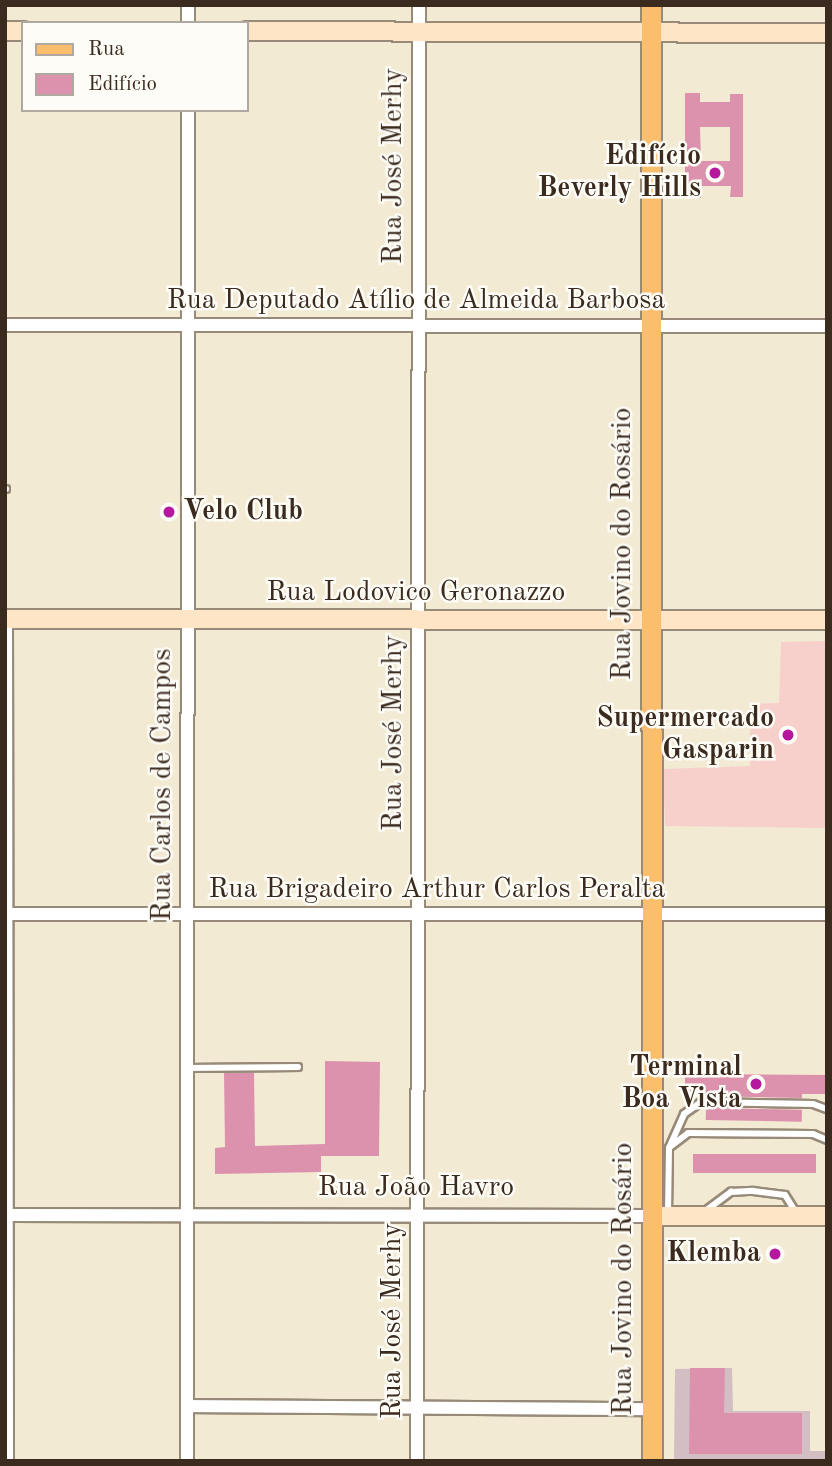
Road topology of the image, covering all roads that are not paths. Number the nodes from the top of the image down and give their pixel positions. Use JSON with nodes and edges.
{"nodes":[{"id":1,"x":419,"y":5,"type":"edge"},
{"id":2,"x":651,"y":5,"type":"edge"},
{"id":3,"x":248,"y":32,"type":"edge"},
{"id":4,"x":419,"y":32,"type":"junction"},
{"id":5,"x":651,"y":32,"type":"junction"},
{"id":6,"x":827,"y":33,"type":"edge"},
{"id":7,"x":188,"y":112,"type":"edge"},
{"id":8,"x":5,"y":325,"type":"edge"},
{"id":9,"x":187,"y":325,"type":"junction"},
{"id":10,"x":418,"y":325,"type":"junction"},
{"id":11,"x":651,"y":326,"type":"junction"},
{"id":12,"x":827,"y":326,"type":"edge"},
{"id":13,"x":6,"y":619,"type":"edge"},
{"id":14,"x":187,"y":620,"type":"junction"},
{"id":15,"x":418,"y":620,"type":"junction"},
{"id":16,"x":651,"y":620,"type":"junction"},
{"id":17,"x":827,"y":620,"type":"edge"},
{"id":18,"x":6,"y":914,"type":"edge"},
{"id":19,"x":187,"y":914,"type":"junction"},
{"id":20,"x":418,"y":914,"type":"junction"},
{"id":21,"x":651,"y":914,"type":"junction"},
{"id":22,"x":827,"y":914,"type":"edge"},
{"id":23,"x":298,"y":1067,"type":"dead end"},
{"id":24,"x":187,"y":1068,"type":"junction"},
{"id":25,"x":827,"y":1109,"type":"edge"},
{"id":26,"x":827,"y":1140,"type":"edge"},
{"id":27,"x":669,"y":1148,"type":"junction"},
{"id":28,"x":417,"y":1213,"type":"junction"},
{"id":29,"x":6,"y":1215,"type":"edge"},
{"id":30,"x":187,"y":1215,"type":"junction"},
{"id":31,"x":660,"y":1216,"type":"junction"},
{"id":32,"x":700,"y":1216,"type":"junction"},
{"id":33,"x":798,"y":1216,"type":"junction"},
{"id":34,"x":827,"y":1216,"type":"edge"},
{"id":35,"x":187,"y":1406,"type":"junction"},
{"id":36,"x":417,"y":1408,"type":"junction"},
{"id":37,"x":652,"y":1409,"type":"junction"},
{"id":38,"x":7,"y":1461,"type":"edge"},
{"id":39,"x":187,"y":1461,"type":"edge"},
{"id":40,"x":417,"y":1461,"type":"edge"},
{"id":41,"x":652,"y":1461,"type":"edge"}],
"edges":[{"from":1,"to":4,"type":"street","name":"Rua José Merhy"},
{"from":2,"to":5,"type":"main road","name":"Rua Jovino do Rosário"},
{"from":3,"to":4,"type":"main road"},
{"from":4,"to":5,"type":"main road"},
{"from":4,"to":10,"type":"street","name":"Rua José Merhy"},
{"from":5,"to":6,"type":"main road"},
{"from":5,"to":11,"type":"main road","name":"Rua Jovino do Rosário"},
{"from":7,"to":9,"type":"street","name":"Rua Carlos de Campos"},
{"from":8,"to":9,"type":"street","name":"Rua Deputado Atílio de Almeida Barbosa"},
{"from":9,"to":10,"type":"street","name":"Rua Deputado Atílio de Almeida Barbosa"},
{"from":9,"to":14,"type":"street","name":"Rua Carlos de Campos"},
{"from":10,"to":11,"type":"street","name":"Rua Deputado Atílio de Almeida Barbosa"},
{"from":10,"to":15,"type":"street","name":"Rua José Merhy"},
{"from":11,"to":12,"type":"street","name":"Rua Deputado Atílio de Almeida Barbosa"},
{"from":11,"to":16,"type":"main road","name":"Rua Jovino do Rosário"},
{"from":13,"to":14,"type":"main road","name":"Rua Lodovico Geronazzo"},
{"from":13,"to":18,"type":"street"},
{"from":14,"to":15,"type":"main road","name":"Rua Lodovico Geronazzo"},
{"from":14,"to":19,"type":"street","name":"Rua Carlos de Campos"},
{"from":15,"to":16,"type":"main road","name":"Rua Lodovico Geronazzo"},
{"from":15,"to":20,"type":"street","name":"Rua José Merhy"},
{"from":16,"to":17,"type":"main road","name":"Rua Lodovico Geronazzo"},
{"from":16,"to":21,"type":"main road","name":"Rua Jovino do Rosário"},
{"from":18,"to":19,"type":"street","name":"Rua Brigadeiro Arthur Carlos Peralta"},
{"from":18,"to":29,"type":"street"},
{"from":19,"to":20,"type":"street","name":"Rua Brigadeiro Arthur Carlos Peralta"},
{"from":19,"to":24,"type":"street","name":"Rua Carlos de Campos"},
{"from":20,"to":21,"type":"street","name":"Rua Brigadeiro Arthur Carlos Peralta"},
{"from":20,"to":28,"type":"street","name":"Rua José Merhy"},
{"from":21,"to":22,"type":"street","name":"Rua Brigadeiro Arthur Carlos Peralta"},
{"from":21,"to":31,"type":"main road","name":"Rua Jovino do Rosário"},
{"from":23,"to":24,"type":"lane"},
{"from":24,"to":30,"type":"street","name":"Rua Carlos de Campos"},
{"from":25,"to":27,"type":"lane"},
{"from":26,"to":27,"type":"lane"},
{"from":27,"to":31,"type":"lane"},
{"from":28,"to":30,"type":"street","name":"Rua João Havro"},
{"from":28,"to":31,"type":"street","name":"Rua João Havro"},
{"from":28,"to":36,"type":"street","name":"Rua José Merhy"},
{"from":29,"to":30,"type":"street","name":"Rua João Havro"},
{"from":29,"to":38,"type":"street"},
{"from":30,"to":35,"type":"street","name":"Rua Carlos de Campos"},
{"from":31,"to":32,"type":"main road","name":"Rua João Havro"},
{"from":31,"to":37,"type":"main road","name":"Rua Jovino do Rosário"},
{"from":32,"to":33,"type":"main road","name":"Rua João Havro"},
{"from":32,"to":33,"type":"lane"},
{"from":33,"to":34,"type":"main road","name":"Rua João Havro"},
{"from":35,"to":36,"type":"street"},
{"from":35,"to":39,"type":"street","name":"Rua Carlos de Campos"},
{"from":36,"to":37,"type":"street"},
{"from":36,"to":40,"type":"street","name":"Rua José Merhy"},
{"from":37,"to":41,"type":"main road","name":"Rua Jovino do Rosário"}]}
